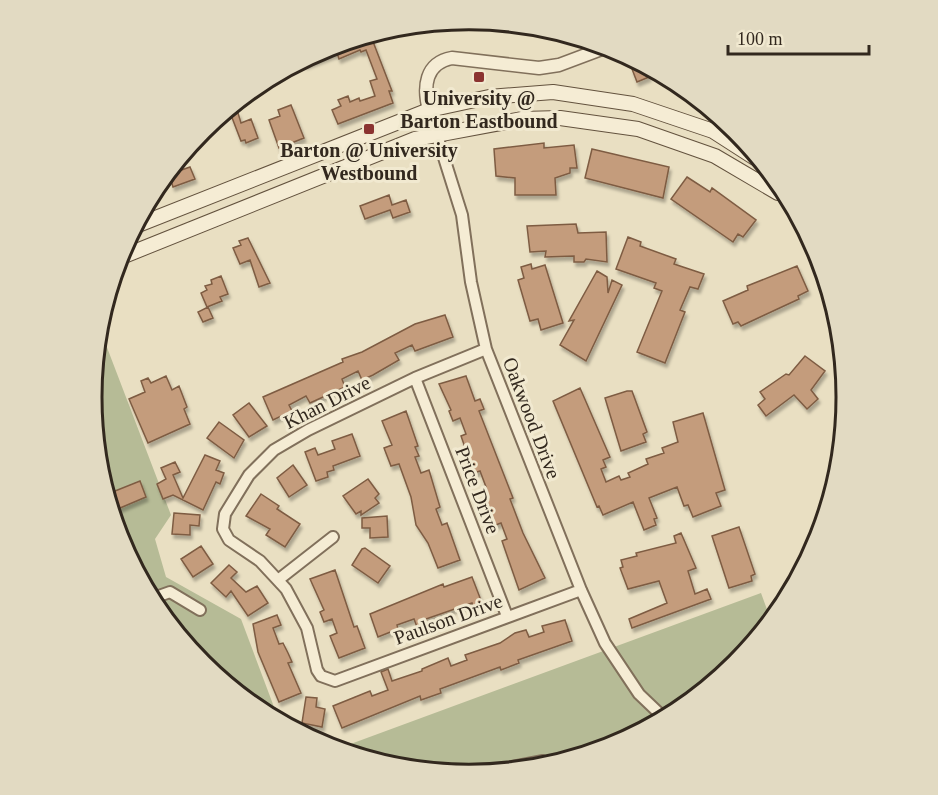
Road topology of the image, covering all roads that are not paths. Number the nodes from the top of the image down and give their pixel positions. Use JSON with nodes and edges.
{"nodes":[{"id":1,"x":593,"y":52,"type":"edge"},
{"id":2,"x":429,"y":110,"type":"junction"},
{"id":3,"x":435,"y":135,"type":"junction"},
{"id":4,"x":737,"y":146,"type":"edge"},
{"id":5,"x":773,"y":190,"type":"edge"},
{"id":6,"x":147,"y":222,"type":"edge"},
{"id":7,"x":131,"y":253,"type":"edge"},
{"id":8,"x":486,"y":349,"type":"junction"},
{"id":9,"x":415,"y":378,"type":"junction"},
{"id":10,"x":333,"y":537,"type":"dead end"},
{"id":11,"x":278,"y":580,"type":"junction"},
{"id":12,"x":580,"y":590,"type":"junction"},
{"id":13,"x":159,"y":596,"type":"edge"},
{"id":14,"x":200,"y":610,"type":"dead end"},
{"id":15,"x":507,"y":616,"type":"junction"},
{"id":16,"x":658,"y":713,"type":"edge"}],
"edges":[{"from":1,"to":2,"type":"street"},
{"from":2,"to":3,"type":"street","name":"Oakwood Drive"},
{"from":2,"to":4,"type":"main road"},
{"from":2,"to":6,"type":"main road"},
{"from":3,"to":5,"type":"main road"},
{"from":3,"to":7,"type":"main road"},
{"from":3,"to":8,"type":"street","name":"Oakwood Drive"},
{"from":8,"to":9,"type":"street","name":"Khan Drive"},
{"from":8,"to":12,"type":"street","name":"Oakwood Drive"},
{"from":9,"to":11,"type":"street","name":"Khan Drive"},
{"from":9,"to":15,"type":"street","name":"Price Drive"},
{"from":10,"to":11,"type":"street"},
{"from":11,"to":15,"type":"street","name":"Paulson Drive"},
{"from":12,"to":15,"type":"street","name":"Paulson Drive"},
{"from":12,"to":16,"type":"street","name":"Oakwood Drive"},
{"from":13,"to":14,"type":"street"}]}
